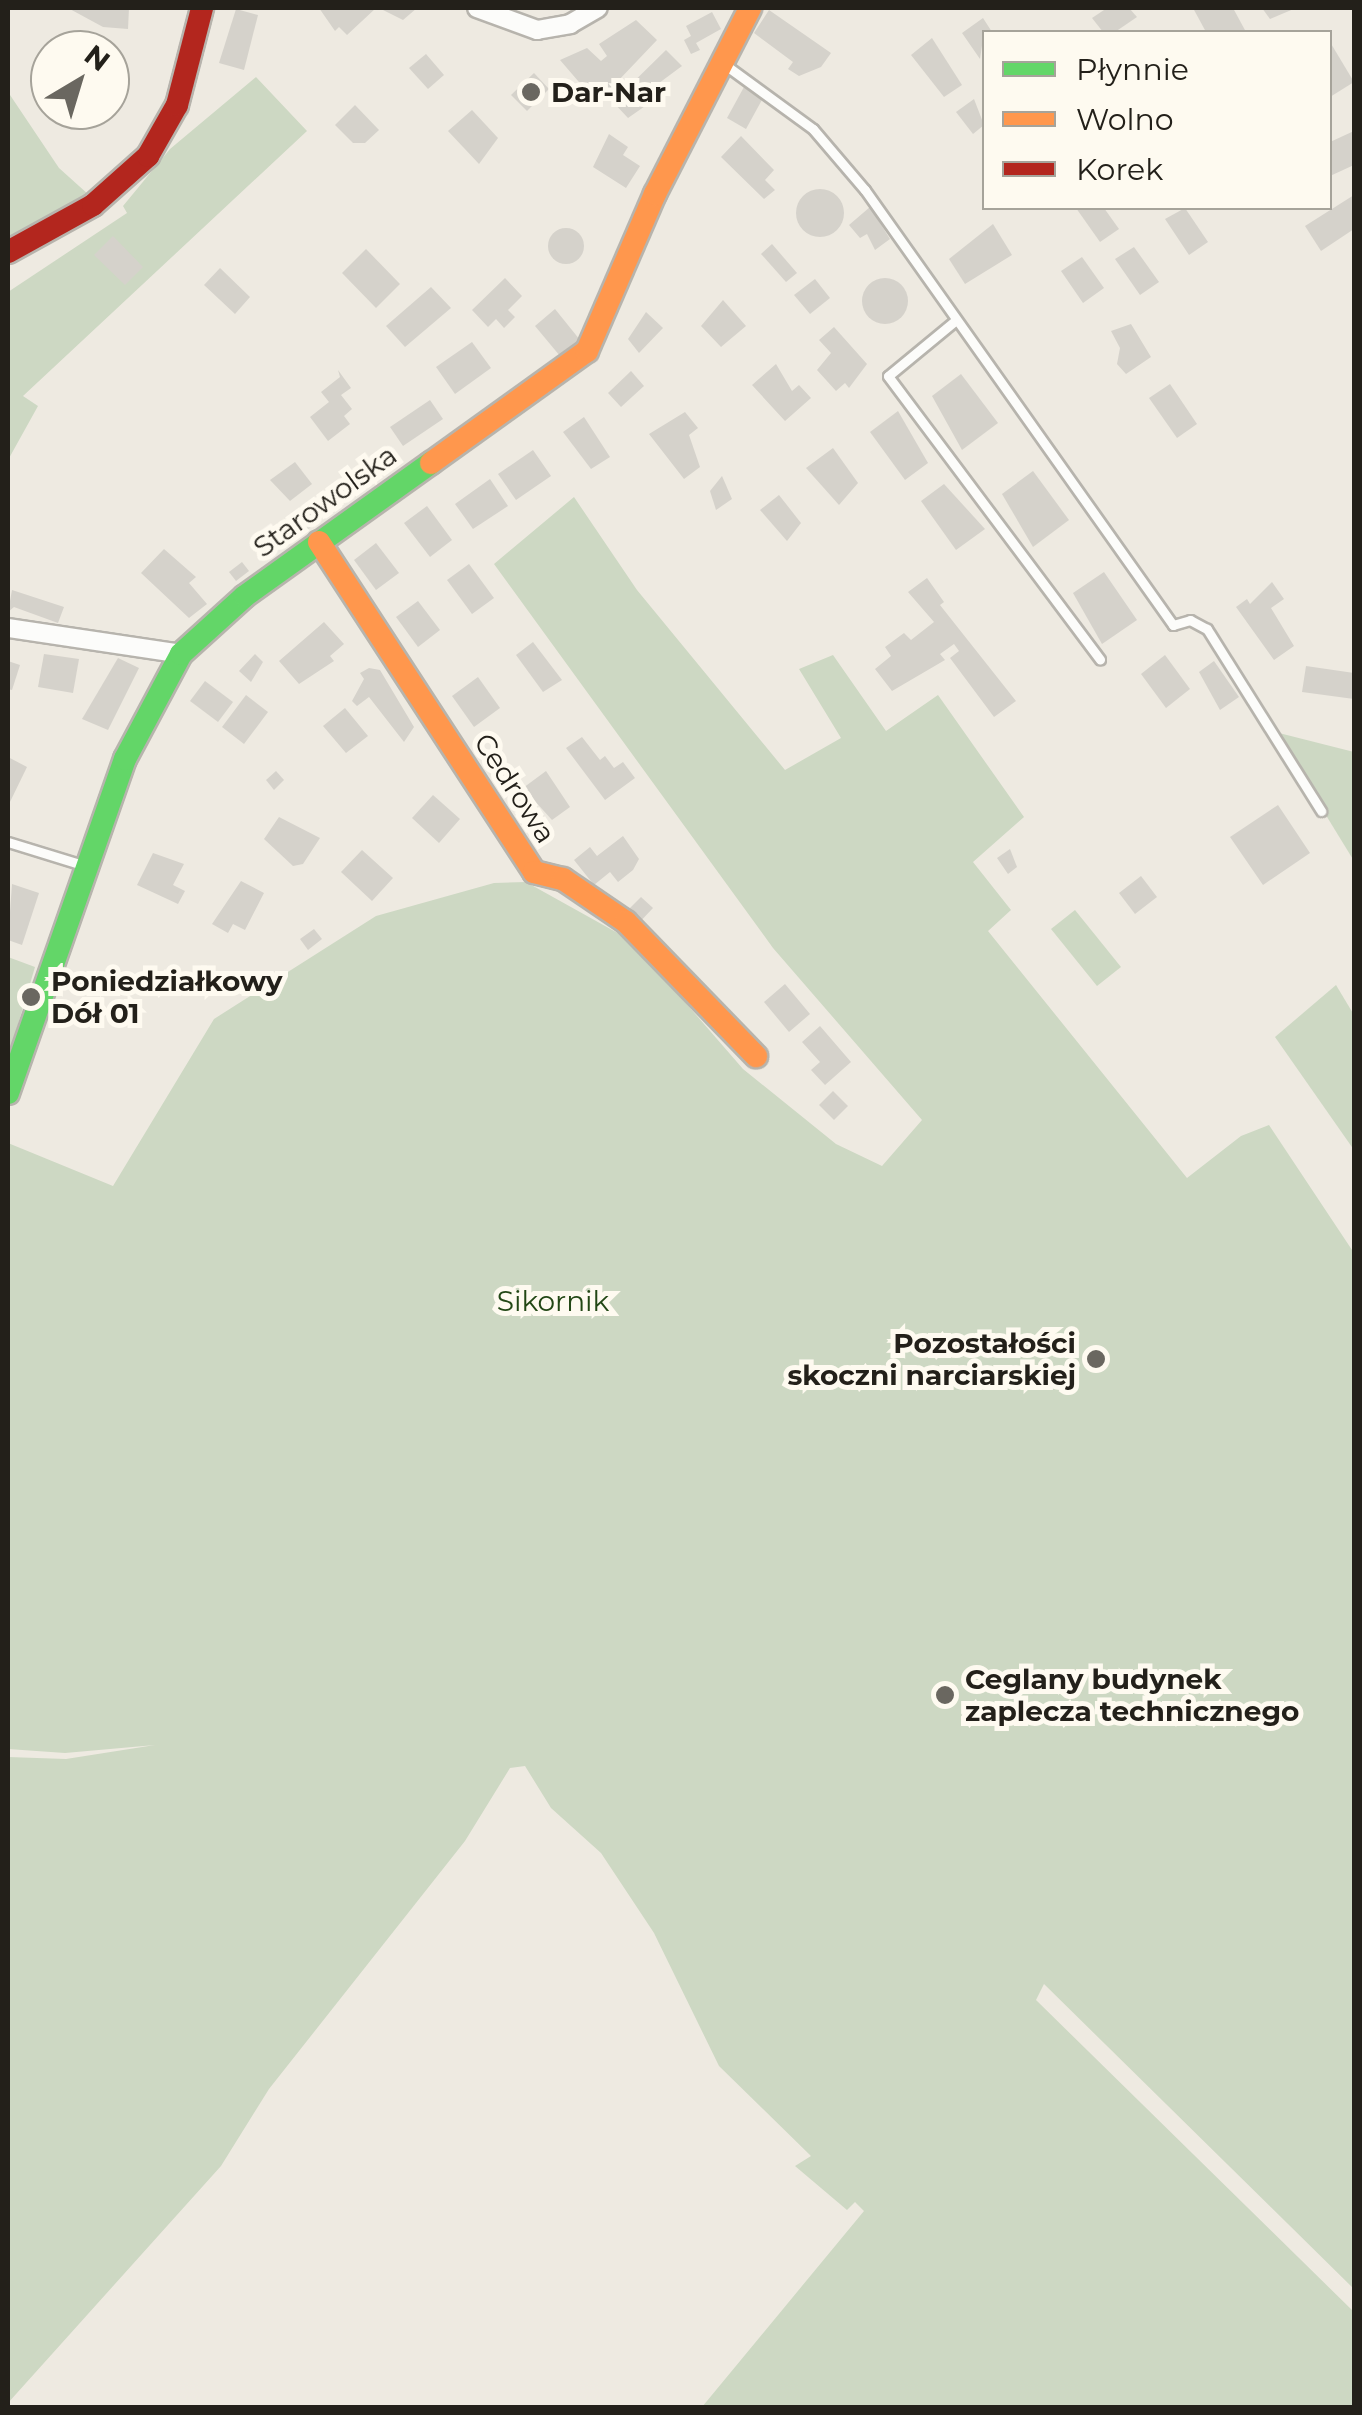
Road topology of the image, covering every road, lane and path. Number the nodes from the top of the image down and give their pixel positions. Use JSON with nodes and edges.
{"nodes":[{"id":1,"x":202,"y":8,"type":"edge"},
{"id":2,"x":477,"y":8,"type":"edge"},
{"id":3,"x":598,"y":8,"type":"edge"},
{"id":4,"x":750,"y":8,"type":"edge"},
{"id":5,"x":722,"y":62,"type":"junction"},
{"id":6,"x":8,"y":252,"type":"edge"},
{"id":7,"x":956,"y":320,"type":"junction"},
{"id":8,"x":319,"y":542,"type":"junction"},
{"id":9,"x":8,"y":628,"type":"edge"},
{"id":10,"x":181,"y":654,"type":"junction"},
{"id":11,"x":1100,"y":659,"type":"dead end"},
{"id":12,"x":1321,"y":811,"type":"dead end"},
{"id":13,"x":8,"y":842,"type":"edge"},
{"id":14,"x":89,"y":867,"type":"junction"},
{"id":15,"x":756,"y":1056,"type":"dead end"},
{"id":16,"x":8,"y":1093,"type":"edge"}],
"edges":[{"from":1,"to":6,"type":"street"},
{"from":2,"to":3,"type":"street"},
{"from":4,"to":5,"type":"street","name":"Starowolska"},
{"from":5,"to":7,"type":"lane"},
{"from":5,"to":8,"type":"street","name":"Starowolska"},
{"from":7,"to":11,"type":"lane"},
{"from":7,"to":12,"type":"lane"},
{"from":8,"to":10,"type":"street","name":"Starowolska"},
{"from":8,"to":15,"type":"street","name":"Cedrowa"},
{"from":9,"to":10,"type":"street"},
{"from":10,"to":14,"type":"street","name":"Starowolska"},
{"from":13,"to":14,"type":"lane"},
{"from":14,"to":16,"type":"street","name":"Starowolska"}]}
